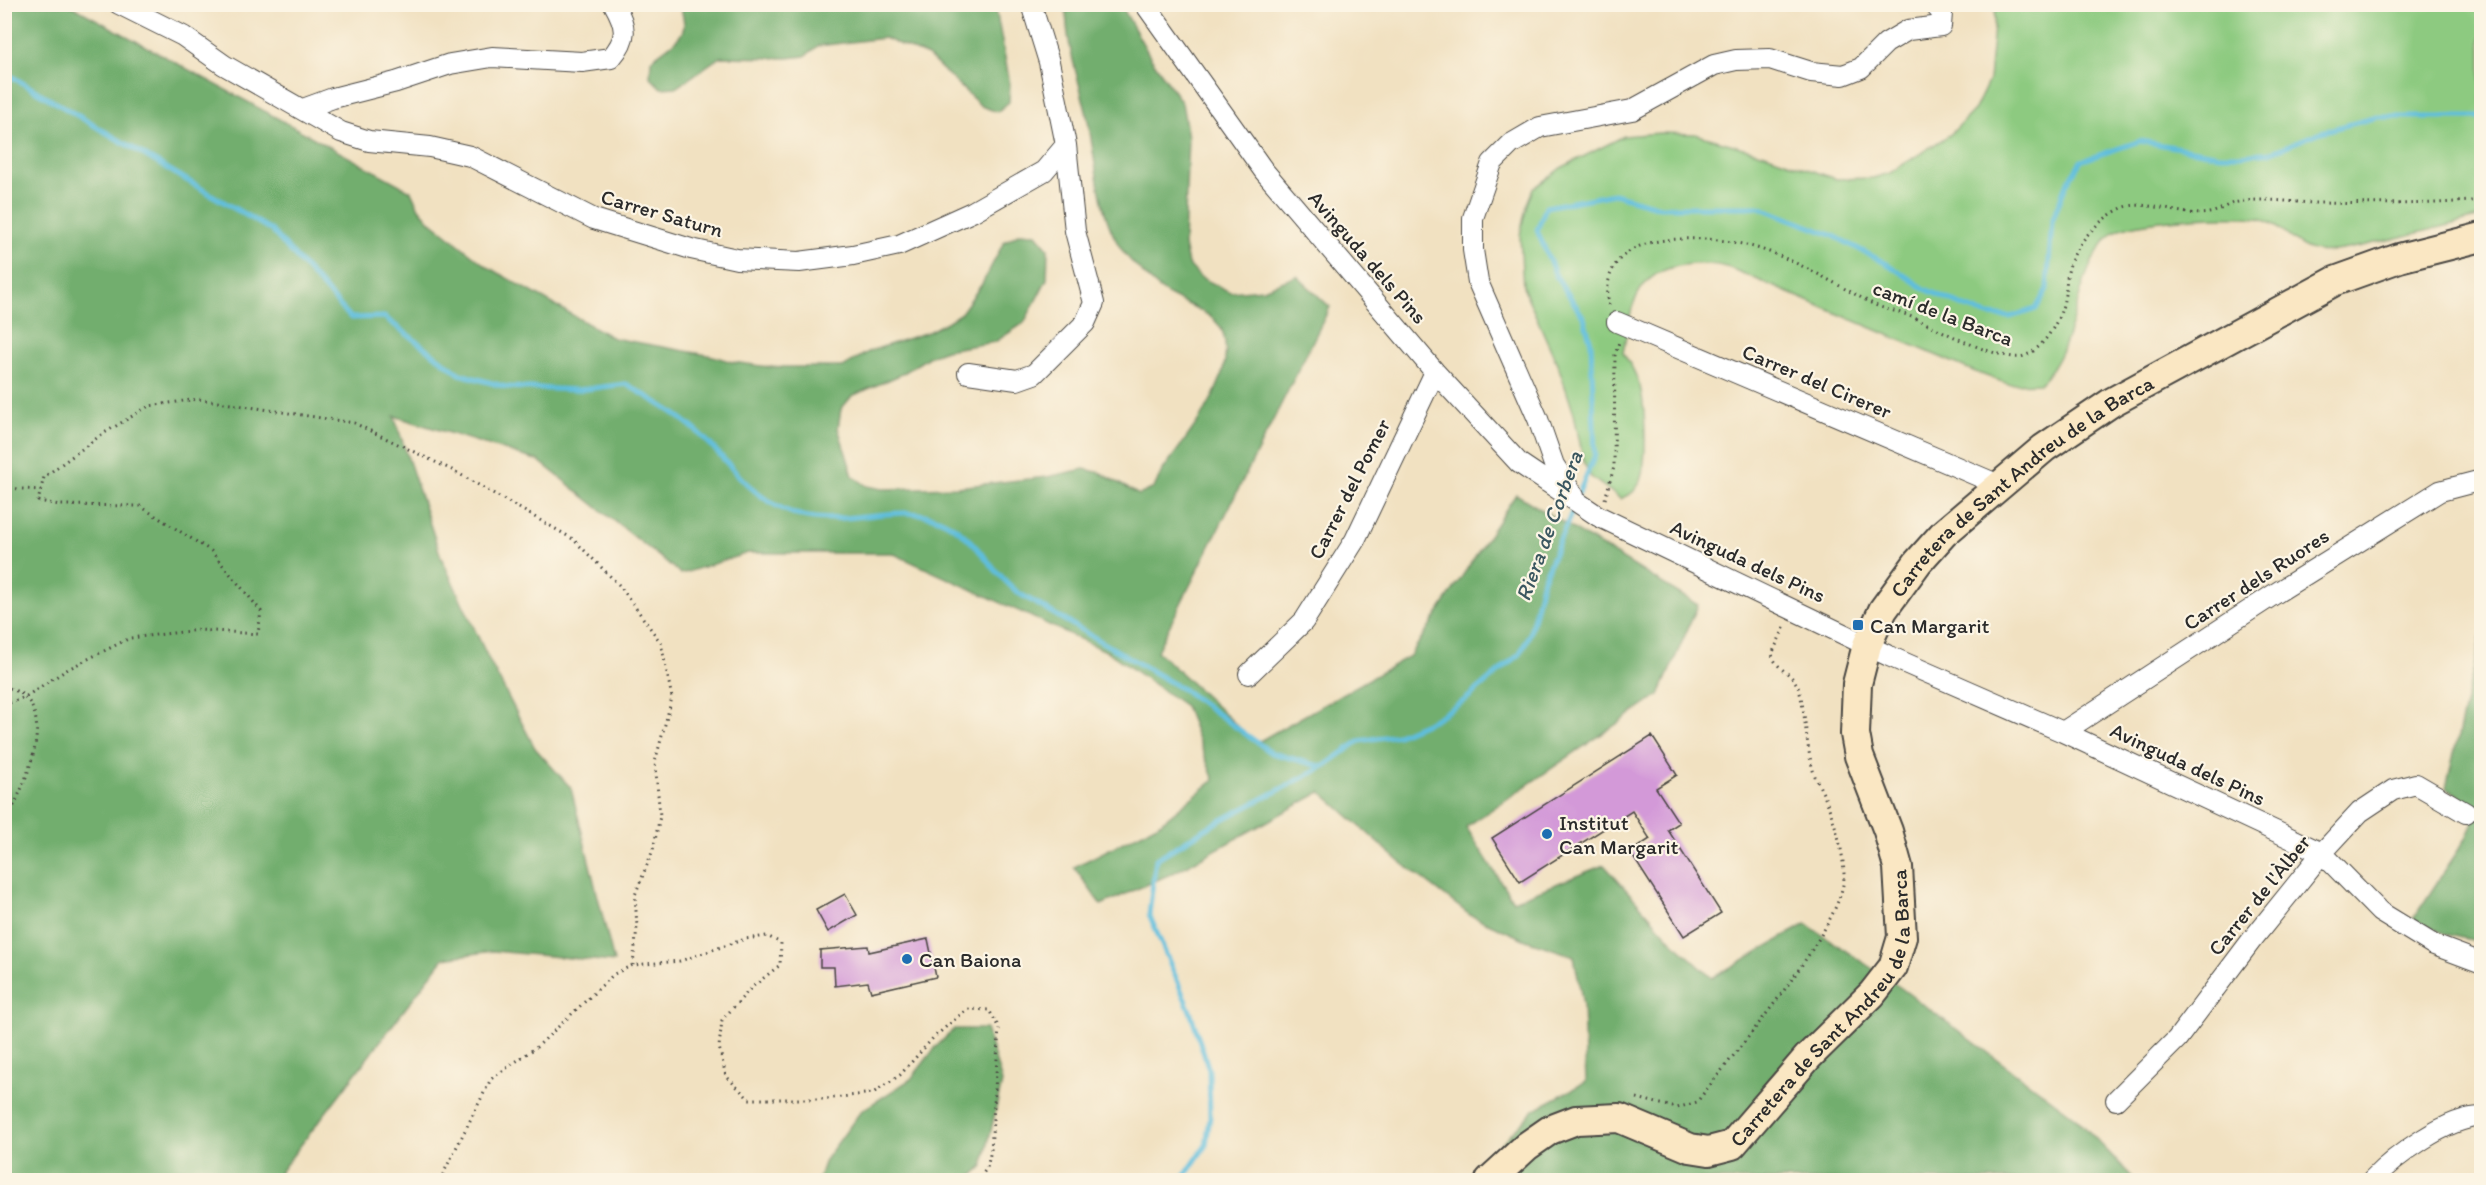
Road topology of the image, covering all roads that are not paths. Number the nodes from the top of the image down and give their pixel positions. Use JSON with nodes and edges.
{"nodes":[{"id":1,"x":119,"y":4,"type":"edge"},
{"id":2,"x":615,"y":4,"type":"edge"},
{"id":3,"x":1031,"y":4,"type":"edge"},
{"id":4,"x":1145,"y":4,"type":"edge"},
{"id":5,"x":1934,"y":4,"type":"edge"},
{"id":6,"x":303,"y":109,"type":"junction"},
{"id":7,"x":1066,"y":145,"type":"junction"},
{"id":8,"x":2481,"y":237,"type":"edge"},
{"id":9,"x":1617,"y":322,"type":"road end"},
{"id":10,"x":1436,"y":372,"type":"junction"},
{"id":11,"x":968,"y":373,"type":"dead end"},
{"id":12,"x":2481,"y":480,"type":"edge"},
{"id":13,"x":1999,"y":485,"type":"junction"},
{"id":14,"x":1580,"y":505,"type":"junction"},
{"id":15,"x":1866,"y":645,"type":"junction"},
{"id":16,"x":1249,"y":674,"type":"dead end"},
{"id":17,"x":2063,"y":732,"type":"junction"},
{"id":18,"x":2466,"y":813,"type":"dead end"},
{"id":19,"x":2322,"y":853,"type":"junction"},
{"id":20,"x":2481,"y":963,"type":"edge"},
{"id":21,"x":2116,"y":1100,"type":"dead end"},
{"id":22,"x":2481,"y":1118,"type":"edge"},
{"id":23,"x":1490,"y":1180,"type":"edge"},
{"id":24,"x":2372,"y":1180,"type":"edge"}],
"edges":[{"from":1,"to":6,"type":"street","name":"Carrer Saturn"},
{"from":2,"to":6,"type":"street"},
{"from":3,"to":7,"type":"street"},
{"from":4,"to":10,"type":"street","name":"Avinguda dels Pins"},
{"from":5,"to":14,"type":"street"},
{"from":6,"to":7,"type":"street","name":"Carrer Saturn"},
{"from":7,"to":11,"type":"street"},
{"from":8,"to":13,"type":"street","name":"Carretera de Sant Andreu de la Barca"},
{"from":9,"to":13,"type":"street","name":"Carrer del Cirerer"},
{"from":10,"to":14,"type":"street","name":"Avinguda dels Pins"},
{"from":10,"to":16,"type":"street","name":"Carrer del Pomer"},
{"from":12,"to":17,"type":"street","name":"Carrer dels Ruores"},
{"from":13,"to":15,"type":"street","name":"Carretera de Sant Andreu de la Barca"},
{"from":14,"to":15,"type":"street","name":"Avinguda dels Pins"},
{"from":15,"to":17,"type":"street","name":"Avinguda dels Pins"},
{"from":15,"to":23,"type":"street","name":"Carretera de Sant Andreu de la Barca"},
{"from":17,"to":19,"type":"street","name":"Avinguda dels Pins"},
{"from":18,"to":19,"type":"street","name":"Carrer de l'Àlber"},
{"from":19,"to":20,"type":"street","name":"Avinguda dels Pins"},
{"from":19,"to":21,"type":"street","name":"Carrer de l'Àlber"},
{"from":22,"to":24,"type":"street"}]}
